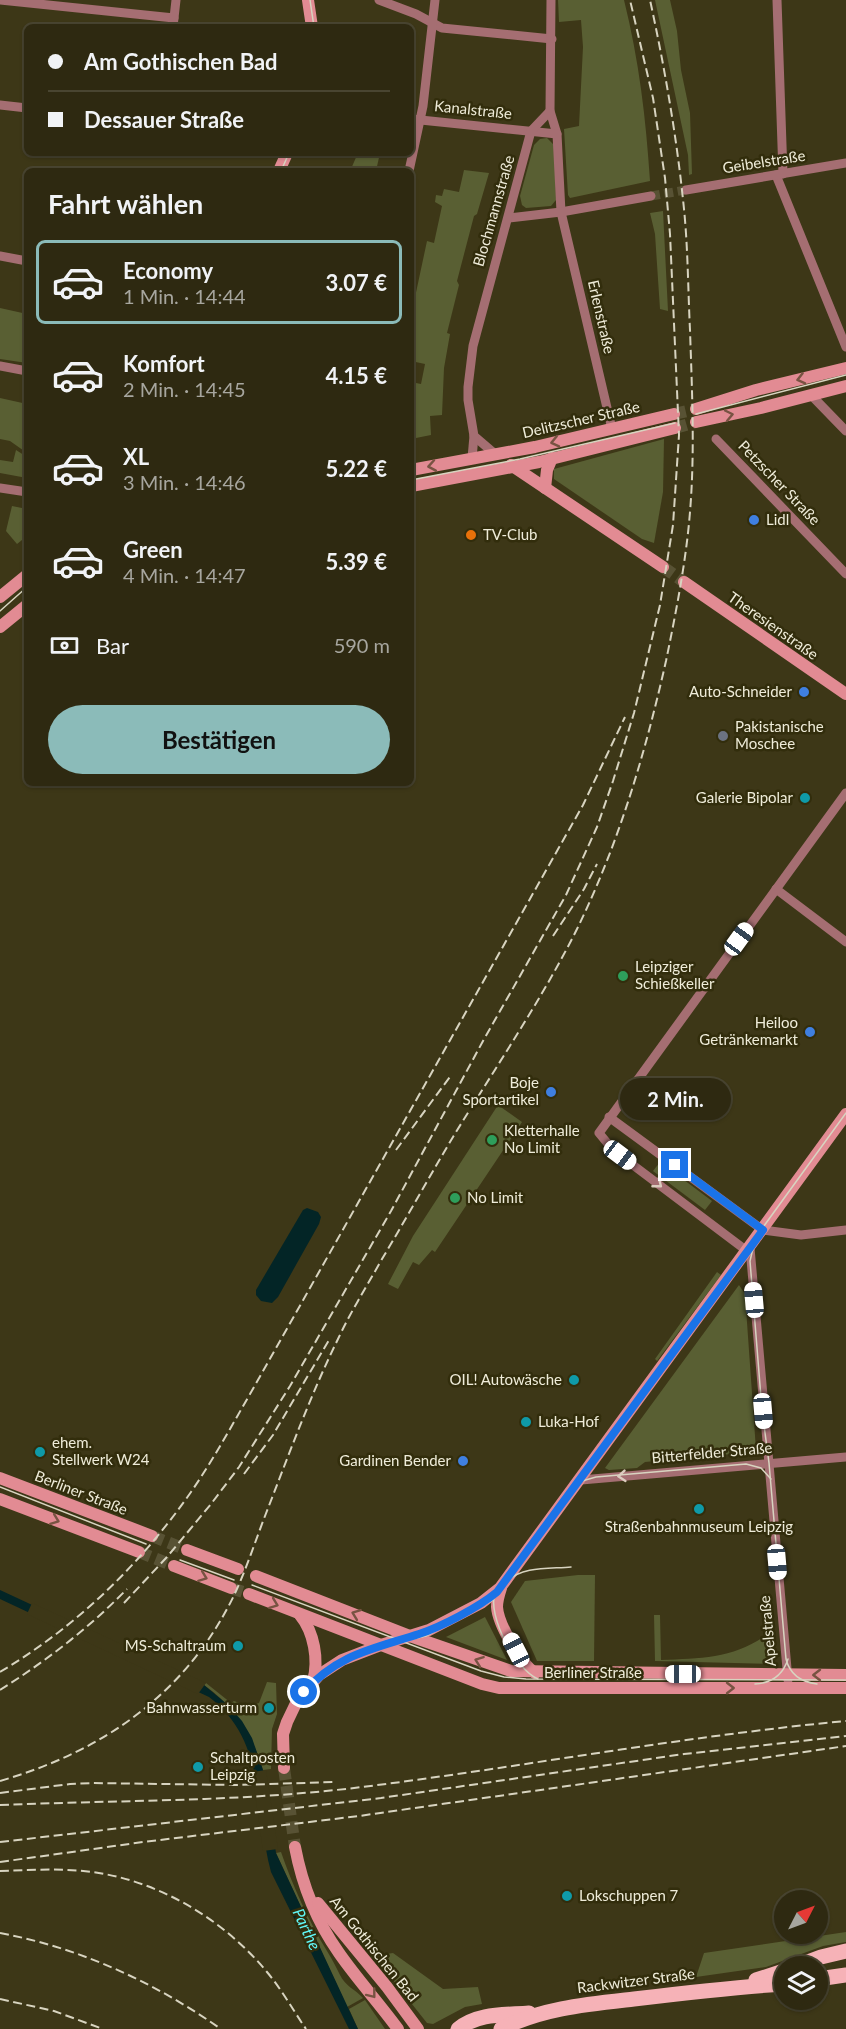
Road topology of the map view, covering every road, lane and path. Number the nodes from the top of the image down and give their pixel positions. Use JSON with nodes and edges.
{"nodes":[{"id":1,"x":0,"y":0,"type":"edge"},
{"id":2,"x":176,"y":0,"type":"edge"},
{"id":3,"x":308,"y":0,"type":"edge"},
{"id":4,"x":379,"y":0,"type":"edge"},
{"id":5,"x":435,"y":0,"type":"edge"},
{"id":6,"x":552,"y":0,"type":"edge"},
{"id":7,"x":777,"y":0,"type":"edge"},
{"id":8,"x":173,"y":23,"type":"edge"},
{"id":9,"x":432,"y":23,"type":"junction"},
{"id":10,"x":312,"y":24,"type":"edge"},
{"id":11,"x":552,"y":39,"type":"junction"},
{"id":12,"x":0,"y":105,"type":"edge"},
{"id":13,"x":24,"y":108,"type":"edge"},
{"id":14,"x":550,"y":111,"type":"junction"},
{"id":15,"x":416,"y":119,"type":"edge"},
{"id":16,"x":531,"y":131,"type":"junction"},
{"id":17,"x":557,"y":134,"type":"junction"},
{"id":18,"x":846,"y":163,"type":"edge"},
{"id":19,"x":780,"y":175,"type":"junction"},
{"id":20,"x":686,"y":190,"type":"tunnel mouth"},
{"id":21,"x":651,"y":196,"type":"tunnel mouth"},
{"id":22,"x":561,"y":212,"type":"junction"},
{"id":23,"x":509,"y":218,"type":"junction"},
{"id":24,"x":0,"y":256,"type":"edge"},
{"id":25,"x":24,"y":260,"type":"edge"},
{"id":26,"x":846,"y":347,"type":"edge"},
{"id":27,"x":0,"y":366,"type":"edge"},
{"id":28,"x":846,"y":368,"type":"edge"},
{"id":29,"x":24,"y":370,"type":"edge"},
{"id":30,"x":846,"y":386,"type":"edge"},
{"id":31,"x":812,"y":396,"type":"junction"},
{"id":32,"x":696,"y":409,"type":"tunnel mouth"},
{"id":33,"x":674,"y":414,"type":"tunnel mouth"},
{"id":34,"x":696,"y":422,"type":"tunnel mouth"},
{"id":35,"x":675,"y":428,"type":"tunnel mouth"},
{"id":36,"x":612,"y":429,"type":"junction"},
{"id":37,"x":846,"y":431,"type":"edge"},
{"id":38,"x":474,"y":436,"type":"junction"},
{"id":39,"x":716,"y":439,"type":"dead end"},
{"id":40,"x":495,"y":454,"type":"junction"},
{"id":41,"x":472,"y":458,"type":"junction"},
{"id":42,"x":552,"y":458,"type":"junction"},
{"id":43,"x":513,"y":467,"type":"junction"},
{"id":44,"x":414,"y":469,"type":"edge"},
{"id":45,"x":414,"y":485,"type":"edge"},
{"id":46,"x":0,"y":488,"type":"edge"},
{"id":47,"x":545,"y":488,"type":"junction"},
{"id":48,"x":24,"y":492,"type":"edge"},
{"id":49,"x":663,"y":567,"type":"tunnel mouth"},
{"id":50,"x":846,"y":574,"type":"edge"},
{"id":51,"x":24,"y":577,"type":"edge"},
{"id":52,"x":684,"y":582,"type":"tunnel mouth"},
{"id":53,"x":0,"y":597,"type":"edge"},
{"id":54,"x":24,"y":607,"type":"edge"},
{"id":55,"x":0,"y":627,"type":"edge"},
{"id":56,"x":846,"y":694,"type":"edge"},
{"id":57,"x":846,"y":793,"type":"edge"},
{"id":58,"x":776,"y":889,"type":"junction"},
{"id":59,"x":846,"y":942,"type":"edge"},
{"id":60,"x":846,"y":1114,"type":"edge"},
{"id":61,"x":609,"y":1117,"type":"junction"},
{"id":62,"x":763,"y":1230,"type":"junction"},
{"id":63,"x":846,"y":1230,"type":"edge"},
{"id":64,"x":748,"y":1250,"type":"junction"},
{"id":65,"x":846,"y":1457,"type":"edge"},
{"id":66,"x":768,"y":1463,"type":"junction"},
{"id":67,"x":0,"y":1478,"type":"edge"},
{"id":68,"x":581,"y":1480,"type":"junction"},
{"id":69,"x":0,"y":1498,"type":"edge"},
{"id":70,"x":152,"y":1536,"type":"tunnel mouth"},
{"id":71,"x":187,"y":1550,"type":"tunnel mouth"},
{"id":72,"x":139,"y":1552,"type":"tunnel mouth"},
{"id":73,"x":174,"y":1566,"type":"tunnel mouth"},
{"id":74,"x":238,"y":1569,"type":"dead end"},
{"id":75,"x":256,"y":1576,"type":"dead end"},
{"id":76,"x":503,"y":1584,"type":"junction"},
{"id":77,"x":231,"y":1588,"type":"tunnel mouth"},
{"id":78,"x":249,"y":1594,"type":"tunnel mouth"},
{"id":79,"x":300,"y":1615,"type":"junction"},
{"id":80,"x":404,"y":1638,"type":"junction"},
{"id":81,"x":381,"y":1645,"type":"junction"},
{"id":82,"x":536,"y":1673,"type":"junction"},
{"id":83,"x":846,"y":1675,"type":"edge"},
{"id":84,"x":314,"y":1681,"type":"junction"},
{"id":85,"x":788,"y":1682,"type":"junction"},
{"id":86,"x":846,"y":1688,"type":"edge"},
{"id":87,"x":284,"y":1768,"type":"tunnel mouth"},
{"id":88,"x":295,"y":1847,"type":"tunnel mouth"},
{"id":89,"x":306,"y":1887,"type":"junction"},
{"id":90,"x":846,"y":1951,"type":"edge"},
{"id":91,"x":825,"y":1956,"type":"edge"},
{"id":92,"x":774,"y":1974,"type":"edge"},
{"id":93,"x":846,"y":1975,"type":"edge"},
{"id":94,"x":828,"y":1978,"type":"edge"},
{"id":95,"x":774,"y":1985,"type":"edge"},
{"id":96,"x":730,"y":1987,"type":"junction"},
{"id":97,"x":547,"y":2012,"type":"junction"},
{"id":98,"x":458,"y":2027,"type":"edge"},
{"id":99,"x":398,"y":2029,"type":"edge"},
{"id":100,"x":418,"y":2029,"type":"edge"},
{"id":101,"x":501,"y":2029,"type":"edge"}],
"edges":[{"from":1,"to":8,"type":"street"},
{"from":2,"to":8,"type":"street"},
{"from":3,"to":10,"type":"main road"},
{"from":4,"to":9,"type":"street"},
{"from":5,"to":9,"type":"street"},
{"from":6,"to":11,"type":"street"},
{"from":7,"to":19,"type":"street"},
{"from":9,"to":11,"type":"street"},
{"from":9,"to":15,"type":"street"},
{"from":11,"to":14,"type":"street"},
{"from":12,"to":13,"type":"street"},
{"from":14,"to":16,"type":"street","name":"Blochmannstraße"},
{"from":14,"to":17,"type":"street","name":"Erlenstraße"},
{"from":15,"to":16,"type":"street","name":"Kanalstraße"},
{"from":16,"to":17,"type":"street","name":"Kanalstraße"},
{"from":16,"to":23,"type":"street","name":"Blochmannstraße"},
{"from":17,"to":22,"type":"street","name":"Erlenstraße"},
{"from":18,"to":19,"type":"street","name":"Geibelstraße"},
{"from":19,"to":20,"type":"street","name":"Geibelstraße"},
{"from":19,"to":26,"type":"street"},
{"from":21,"to":22,"type":"street"},
{"from":22,"to":23,"type":"street"},
{"from":22,"to":36,"type":"street","name":"Erlenstraße"},
{"from":23,"to":38,"type":"street","name":"Blochmannstraße"},
{"from":24,"to":25,"type":"street"},
{"from":27,"to":29,"type":"street"},
{"from":28,"to":32,"type":"main road","one_way":true},
{"from":30,"to":31,"type":"main road"},
{"from":34,"to":31,"type":"main road","one_way":true},
{"from":31,"to":37,"type":"street"},
{"from":33,"to":36,"type":"main road","name":"Delitzscher Straße"},
{"from":35,"to":42,"type":"main road","name":"Delitzscher Straße"},
{"from":36,"to":40,"type":"main road","name":"Delitzscher Straße","one_way":true},
{"from":38,"to":40,"type":"street"},
{"from":38,"to":41,"type":"street","name":"Blochmannstraße"},
{"from":39,"to":50,"type":"street","name":"Petzscher Straße"},
{"from":40,"to":41,"type":"main road","name":"Delitzscher Straße"},
{"from":40,"to":43,"type":"main road"},
{"from":41,"to":44,"type":"main road","name":"Delitzscher Straße","one_way":true},
{"from":42,"to":43,"type":"main road","name":"Delitzscher Straße"},
{"from":42,"to":47,"type":"main road"},
{"from":43,"to":45,"type":"main road","name":"Delitzscher Straße"},
{"from":43,"to":47,"type":"main road"},
{"from":46,"to":48,"type":"street"},
{"from":47,"to":49,"type":"main road"},
{"from":51,"to":53,"type":"main road"},
{"from":52,"to":56,"type":"main road","name":"Theresienstraße"},
{"from":54,"to":55,"type":"main road"},
{"from":57,"to":58,"type":"street"},
{"from":58,"to":59,"type":"street"},
{"from":58,"to":61,"type":"street"},
{"from":60,"to":62,"type":"main road"},
{"from":61,"to":62,"type":"street"},
{"from":61,"to":64,"type":"street","one_way":true},
{"from":62,"to":63,"type":"street"},
{"from":62,"to":64,"type":"main road"},
{"from":64,"to":66,"type":"street","name":"Apelstraße"},
{"from":64,"to":68,"type":"main road"},
{"from":65,"to":66,"type":"street","name":"Bitterfelder Straße"},
{"from":66,"to":68,"type":"street","name":"Bitterfelder Straße","one_way":true},
{"from":66,"to":85,"type":"street","name":"Apelstraße"},
{"from":67,"to":70,"type":"main road","name":"Berliner Straße"},
{"from":68,"to":76,"type":"main road"},
{"from":69,"to":72,"type":"main road","one_way":true},
{"from":71,"to":74,"type":"main road"},
{"from":73,"to":77,"type":"main road","one_way":true},
{"from":80,"to":75,"type":"main road","name":"Berliner Straße","one_way":true},
{"from":76,"to":80,"type":"main road"},
{"from":76,"to":82,"type":"main road"},
{"from":78,"to":79,"type":"main road","name":"Berliner Straße","one_way":true},
{"from":79,"to":81,"type":"main road","name":"Berliner Straße"},
{"from":79,"to":84,"type":"main road"},
{"from":80,"to":81,"type":"main road"},
{"from":82,"to":80,"type":"main road","name":"Berliner Straße","one_way":true},
{"from":81,"to":84,"type":"main road"},
{"from":81,"to":85,"type":"main road","name":"Berliner Straße","one_way":true},
{"from":82,"to":85,"type":"main road","name":"Berliner Straße"},
{"from":83,"to":85,"type":"main road","name":"Berliner Straße","one_way":true},
{"from":84,"to":87,"type":"main road"},
{"from":85,"to":86,"type":"main road","name":"Berliner Straße"},
{"from":88,"to":89,"type":"main road","name":"Am Gothischen Bad"},
{"from":89,"to":99,"type":"main road","name":"Am Gothischen Bad","one_way":true},
{"from":89,"to":100,"type":"main road","name":"Am Gothischen Bad"},
{"from":90,"to":91,"type":"main road"},
{"from":92,"to":96,"type":"main road","name":"Rackwitzer Straße"},
{"from":93,"to":94,"type":"main road"},
{"from":95,"to":96,"type":"main road","name":"Rackwitzer Straße"},
{"from":96,"to":97,"type":"main road","name":"Rackwitzer Straße"},
{"from":97,"to":98,"type":"main road","name":"Rackwitzer Straße"},
{"from":97,"to":101,"type":"main road","name":"Rackwitzer Straße"}]}
